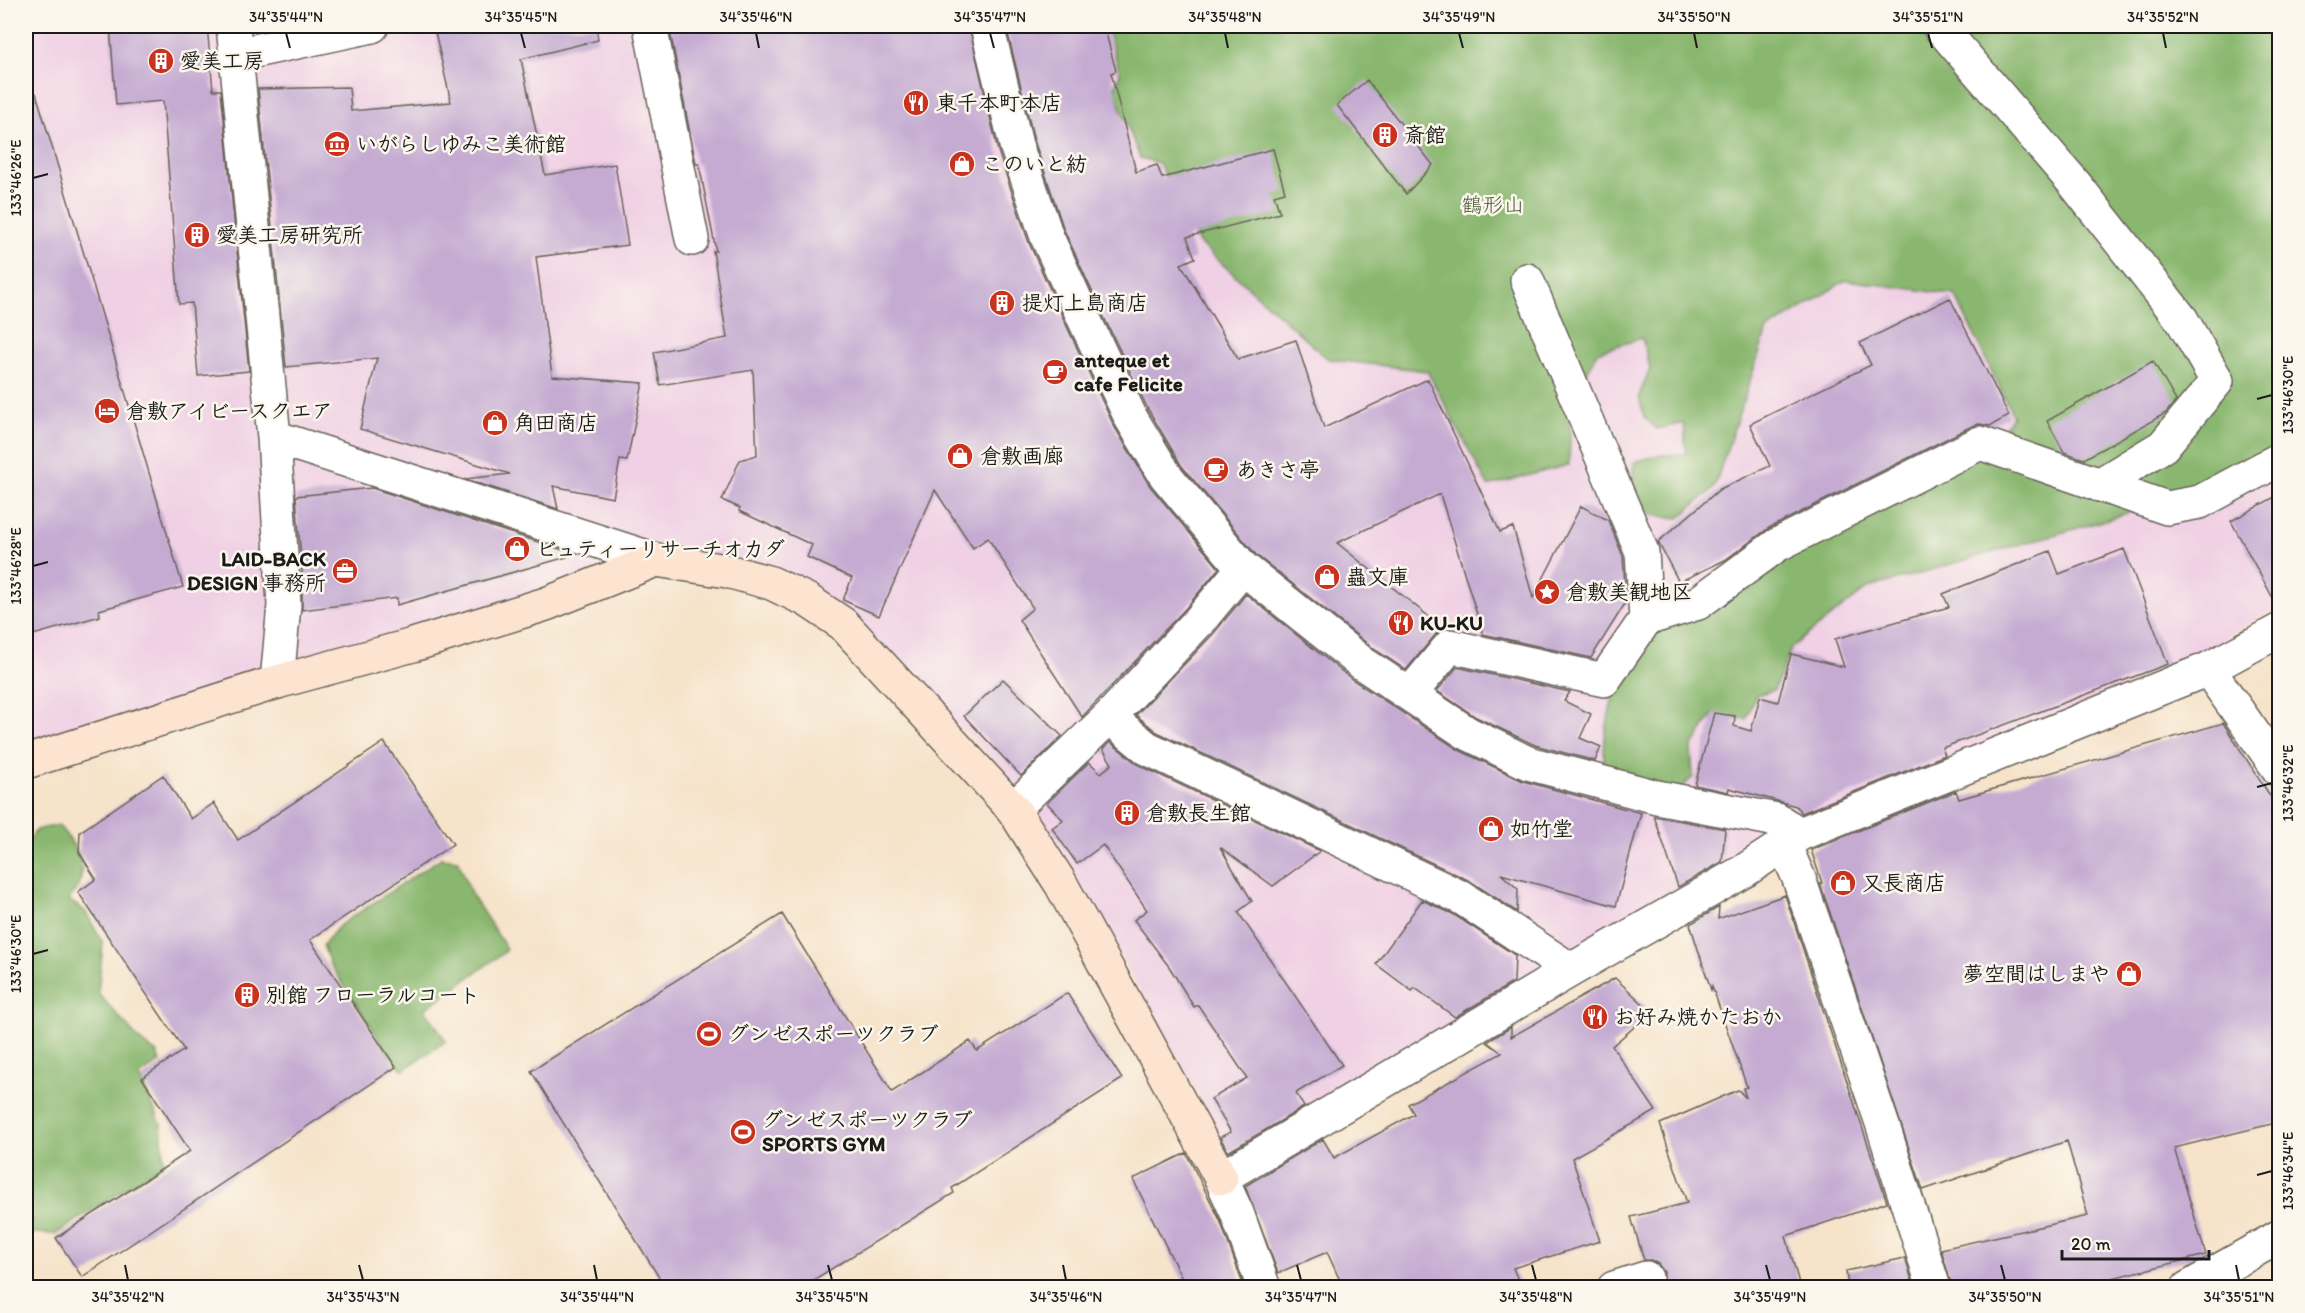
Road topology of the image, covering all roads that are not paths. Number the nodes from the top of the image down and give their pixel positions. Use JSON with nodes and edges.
{"nodes":[{"id":1,"x":372,"y":26,"type":"edge"},
{"id":2,"x":650,"y":26,"type":"edge"},
{"id":3,"x":987,"y":26,"type":"edge"},
{"id":4,"x":1939,"y":26,"type":"edge"},
{"id":5,"x":234,"y":40,"type":"edge"},
{"id":6,"x":692,"y":239,"type":"dead end"},
{"id":7,"x":1527,"y":280,"type":"dead end"},
{"id":8,"x":273,"y":437,"type":"junction"},
{"id":9,"x":2280,"y":459,"type":"edge"},
{"id":10,"x":2099,"y":485,"type":"junction"},
{"id":11,"x":656,"y":560,"type":"junction"},
{"id":12,"x":1242,"y":568,"type":"junction"},
{"id":13,"x":1646,"y":619,"type":"junction"},
{"id":14,"x":2280,"y":630,"type":"edge"},
{"id":15,"x":2208,"y":669,"type":"junction"},
{"id":16,"x":277,"y":682,"type":"junction"},
{"id":17,"x":1410,"y":694,"type":"junction"},
{"id":18,"x":1109,"y":717,"type":"junction"},
{"id":19,"x":26,"y":762,"type":"edge"},
{"id":20,"x":2280,"y":771,"type":"edge"},
{"id":21,"x":1013,"y":808,"type":"junction"},
{"id":22,"x":1792,"y":840,"type":"junction"},
{"id":23,"x":1571,"y":970,"type":"junction"},
{"id":24,"x":1221,"y":1178,"type":"junction"},
{"id":25,"x":2280,"y":1236,"type":"edge"},
{"id":26,"x":1646,"y":1278,"type":"dead end"},
{"id":27,"x":2197,"y":1285,"type":"edge"},
{"id":28,"x":1264,"y":1287,"type":"edge"},
{"id":29,"x":1614,"y":1287,"type":"edge"},
{"id":30,"x":1934,"y":1287,"type":"edge"}],
"edges":[{"from":1,"to":5,"type":"street"},
{"from":2,"to":6,"type":"street"},
{"from":3,"to":12,"type":"street"},
{"from":4,"to":10,"type":"street"},
{"from":5,"to":8,"type":"street"},
{"from":7,"to":13,"type":"street"},
{"from":8,"to":11,"type":"street"},
{"from":8,"to":16,"type":"street"},
{"from":9,"to":10,"type":"street"},
{"from":10,"to":13,"type":"street"},
{"from":11,"to":16,"type":"street"},
{"from":11,"to":21,"type":"street"},
{"from":12,"to":17,"type":"street"},
{"from":12,"to":18,"type":"street"},
{"from":13,"to":17,"type":"street"},
{"from":14,"to":15,"type":"street"},
{"from":15,"to":20,"type":"street"},
{"from":15,"to":22,"type":"street"},
{"from":16,"to":19,"type":"street"},
{"from":17,"to":22,"type":"street"},
{"from":18,"to":21,"type":"street"},
{"from":18,"to":23,"type":"street"},
{"from":21,"to":24,"type":"street"},
{"from":22,"to":23,"type":"street"},
{"from":22,"to":30,"type":"street"},
{"from":23,"to":24,"type":"street"},
{"from":24,"to":28,"type":"street"},
{"from":25,"to":27,"type":"street"},
{"from":26,"to":29,"type":"street"}]}
